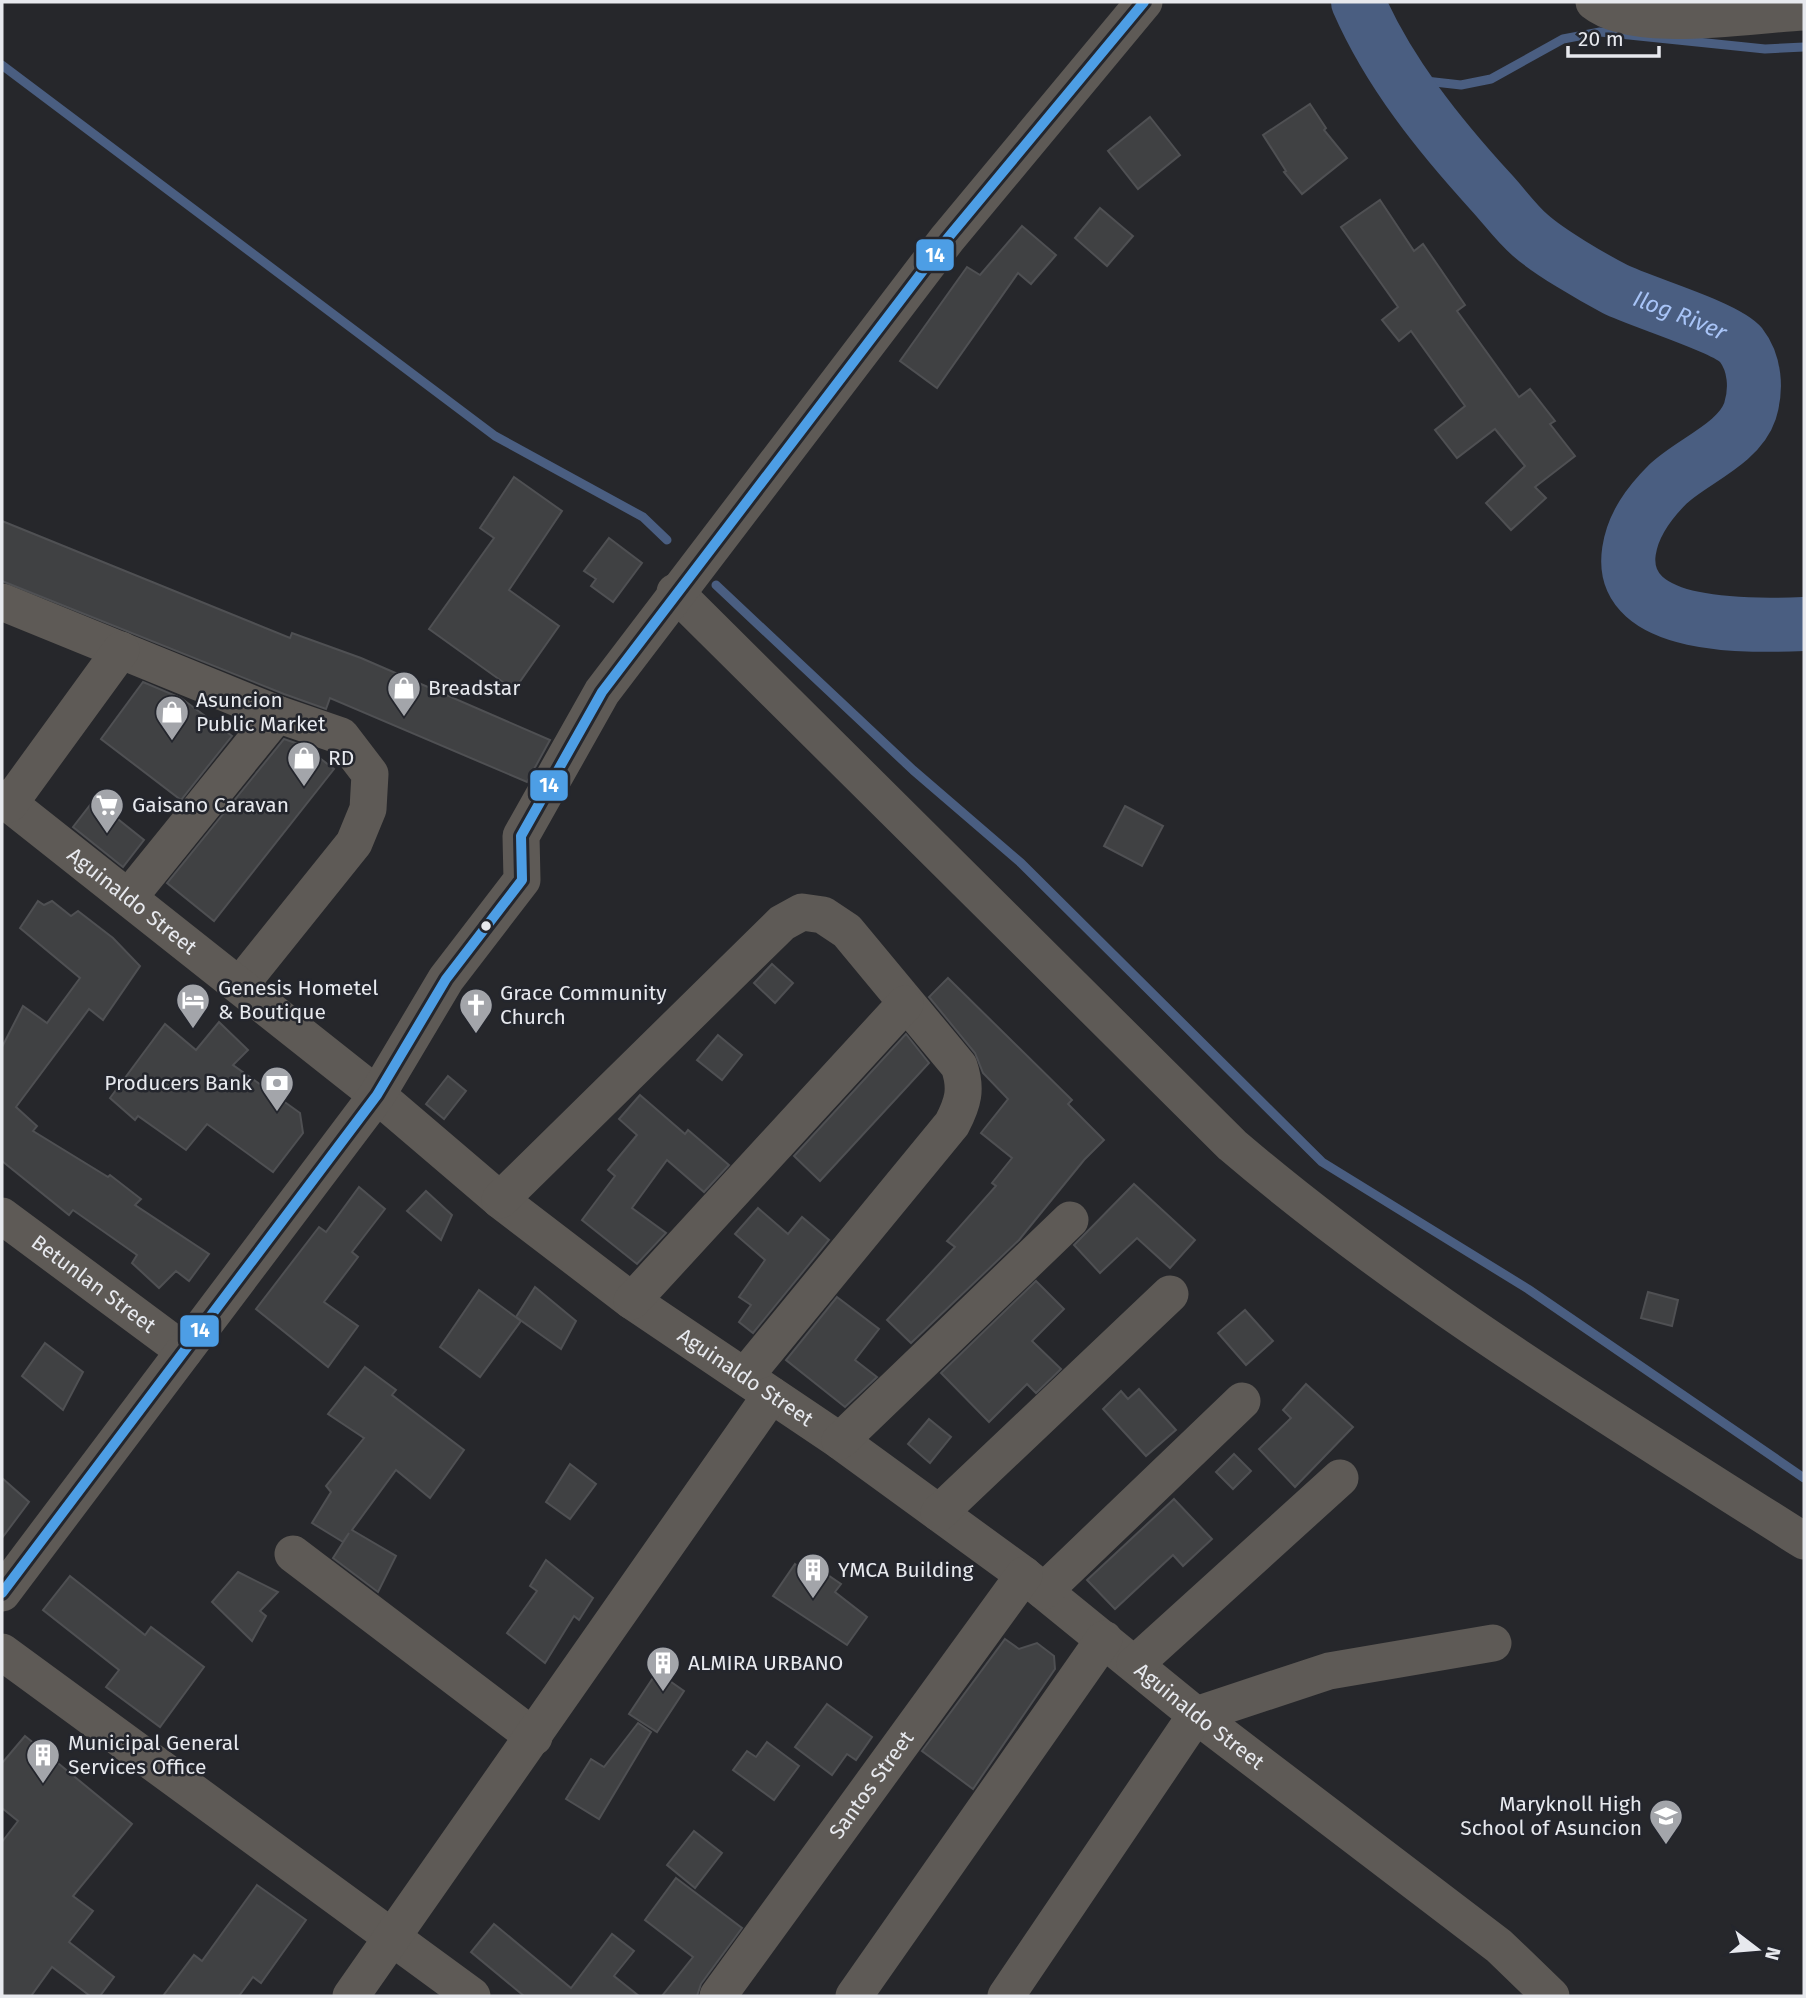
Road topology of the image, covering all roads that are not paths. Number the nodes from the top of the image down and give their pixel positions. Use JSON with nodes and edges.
{"nodes":[{"id":1,"x":1144,"y":2,"type":"edge"},
{"id":2,"x":1594,"y":2,"type":"edge"},
{"id":3,"x":1804,"y":12,"type":"edge"},
{"id":4,"x":675,"y":592,"type":"junction"},
{"id":5,"x":2,"y":602,"type":"edge"},
{"id":6,"x":121,"y":650,"type":"junction"},
{"id":7,"x":277,"y":714,"type":"junction"},
{"id":8,"x":6,"y":801,"type":"edge"},
{"id":9,"x":129,"y":897,"type":"junction"},
{"id":10,"x":240,"y":985,"type":"junction"},
{"id":11,"x":905,"y":1004,"type":"junction"},
{"id":12,"x":377,"y":1095,"type":"junction"},
{"id":13,"x":500,"y":1199,"type":"junction"},
{"id":14,"x":2,"y":1216,"type":"edge"},
{"id":15,"x":1070,"y":1220,"type":"dead end"},
{"id":16,"x":1170,"y":1294,"type":"dead end"},
{"id":17,"x":632,"y":1301,"type":"junction"},
{"id":18,"x":184,"y":1350,"type":"junction"},
{"id":19,"x":758,"y":1386,"type":"junction"},
{"id":20,"x":1242,"y":1401,"type":"dead end"},
{"id":21,"x":840,"y":1441,"type":"junction"},
{"id":22,"x":1340,"y":1478,"type":"dead end"},
{"id":23,"x":939,"y":1513,"type":"junction"},
{"id":24,"x":1804,"y":1541,"type":"edge"},
{"id":25,"x":293,"y":1553,"type":"dead end"},
{"id":26,"x":1034,"y":1583,"type":"junction"},
{"id":27,"x":2,"y":1593,"type":"edge"},
{"id":28,"x":1104,"y":1639,"type":"junction"},
{"id":29,"x":1493,"y":1643,"type":"dead end"},
{"id":30,"x":2,"y":1652,"type":"edge"},
{"id":31,"x":1135,"y":1664,"type":"junction"},
{"id":32,"x":1196,"y":1715,"type":"junction"},
{"id":33,"x":534,"y":1737,"type":"junction"},
{"id":34,"x":393,"y":1939,"type":"junction"},
{"id":35,"x":352,"y":1996,"type":"edge"},
{"id":36,"x":472,"y":1996,"type":"edge"},
{"id":37,"x":718,"y":1996,"type":"edge"},
{"id":38,"x":854,"y":1996,"type":"edge"},
{"id":39,"x":1006,"y":1996,"type":"edge"},
{"id":40,"x":1551,"y":1996,"type":"edge"}],
"edges":[{"from":1,"to":4,"type":"street"},
{"from":2,"to":3,"type":"street"},
{"from":4,"to":12,"type":"street"},
{"from":4,"to":24,"type":"street"},
{"from":5,"to":6,"type":"street"},
{"from":6,"to":7,"type":"street"},
{"from":6,"to":8,"type":"street"},
{"from":7,"to":9,"type":"street"},
{"from":7,"to":10,"type":"street"},
{"from":8,"to":9,"type":"street","name":"Aguinaldo Street"},
{"from":9,"to":10,"type":"street","name":"Aguinaldo Street"},
{"from":10,"to":12,"type":"street","name":"Aguinaldo Street"},
{"from":11,"to":13,"type":"street"},
{"from":11,"to":17,"type":"street"},
{"from":11,"to":19,"type":"street"},
{"from":12,"to":13,"type":"street","name":"Aguinaldo Street"},
{"from":12,"to":18,"type":"street"},
{"from":13,"to":17,"type":"street","name":"Aguinaldo Street"},
{"from":14,"to":18,"type":"street","name":"Betunlan Street"},
{"from":15,"to":21,"type":"street"},
{"from":16,"to":23,"type":"street"},
{"from":17,"to":19,"type":"street","name":"Aguinaldo Street"},
{"from":18,"to":27,"type":"street"},
{"from":19,"to":21,"type":"street","name":"Aguinaldo Street"},
{"from":19,"to":33,"type":"street"},
{"from":20,"to":26,"type":"street","name":"Santos Street"},
{"from":21,"to":23,"type":"street","name":"Aguinaldo Street"},
{"from":22,"to":31,"type":"street"},
{"from":23,"to":26,"type":"street","name":"Aguinaldo Street"},
{"from":25,"to":33,"type":"street"},
{"from":26,"to":28,"type":"street","name":"Aguinaldo Street"},
{"from":26,"to":37,"type":"street","name":"Santos Street"},
{"from":28,"to":31,"type":"street","name":"Aguinaldo Street"},
{"from":28,"to":38,"type":"street"},
{"from":29,"to":32,"type":"street"},
{"from":30,"to":34,"type":"street"},
{"from":31,"to":32,"type":"street","name":"Aguinaldo Street"},
{"from":32,"to":39,"type":"street"},
{"from":32,"to":40,"type":"street","name":"Aguinaldo Street"},
{"from":33,"to":34,"type":"street"},
{"from":34,"to":35,"type":"street"},
{"from":34,"to":36,"type":"street"}]}
